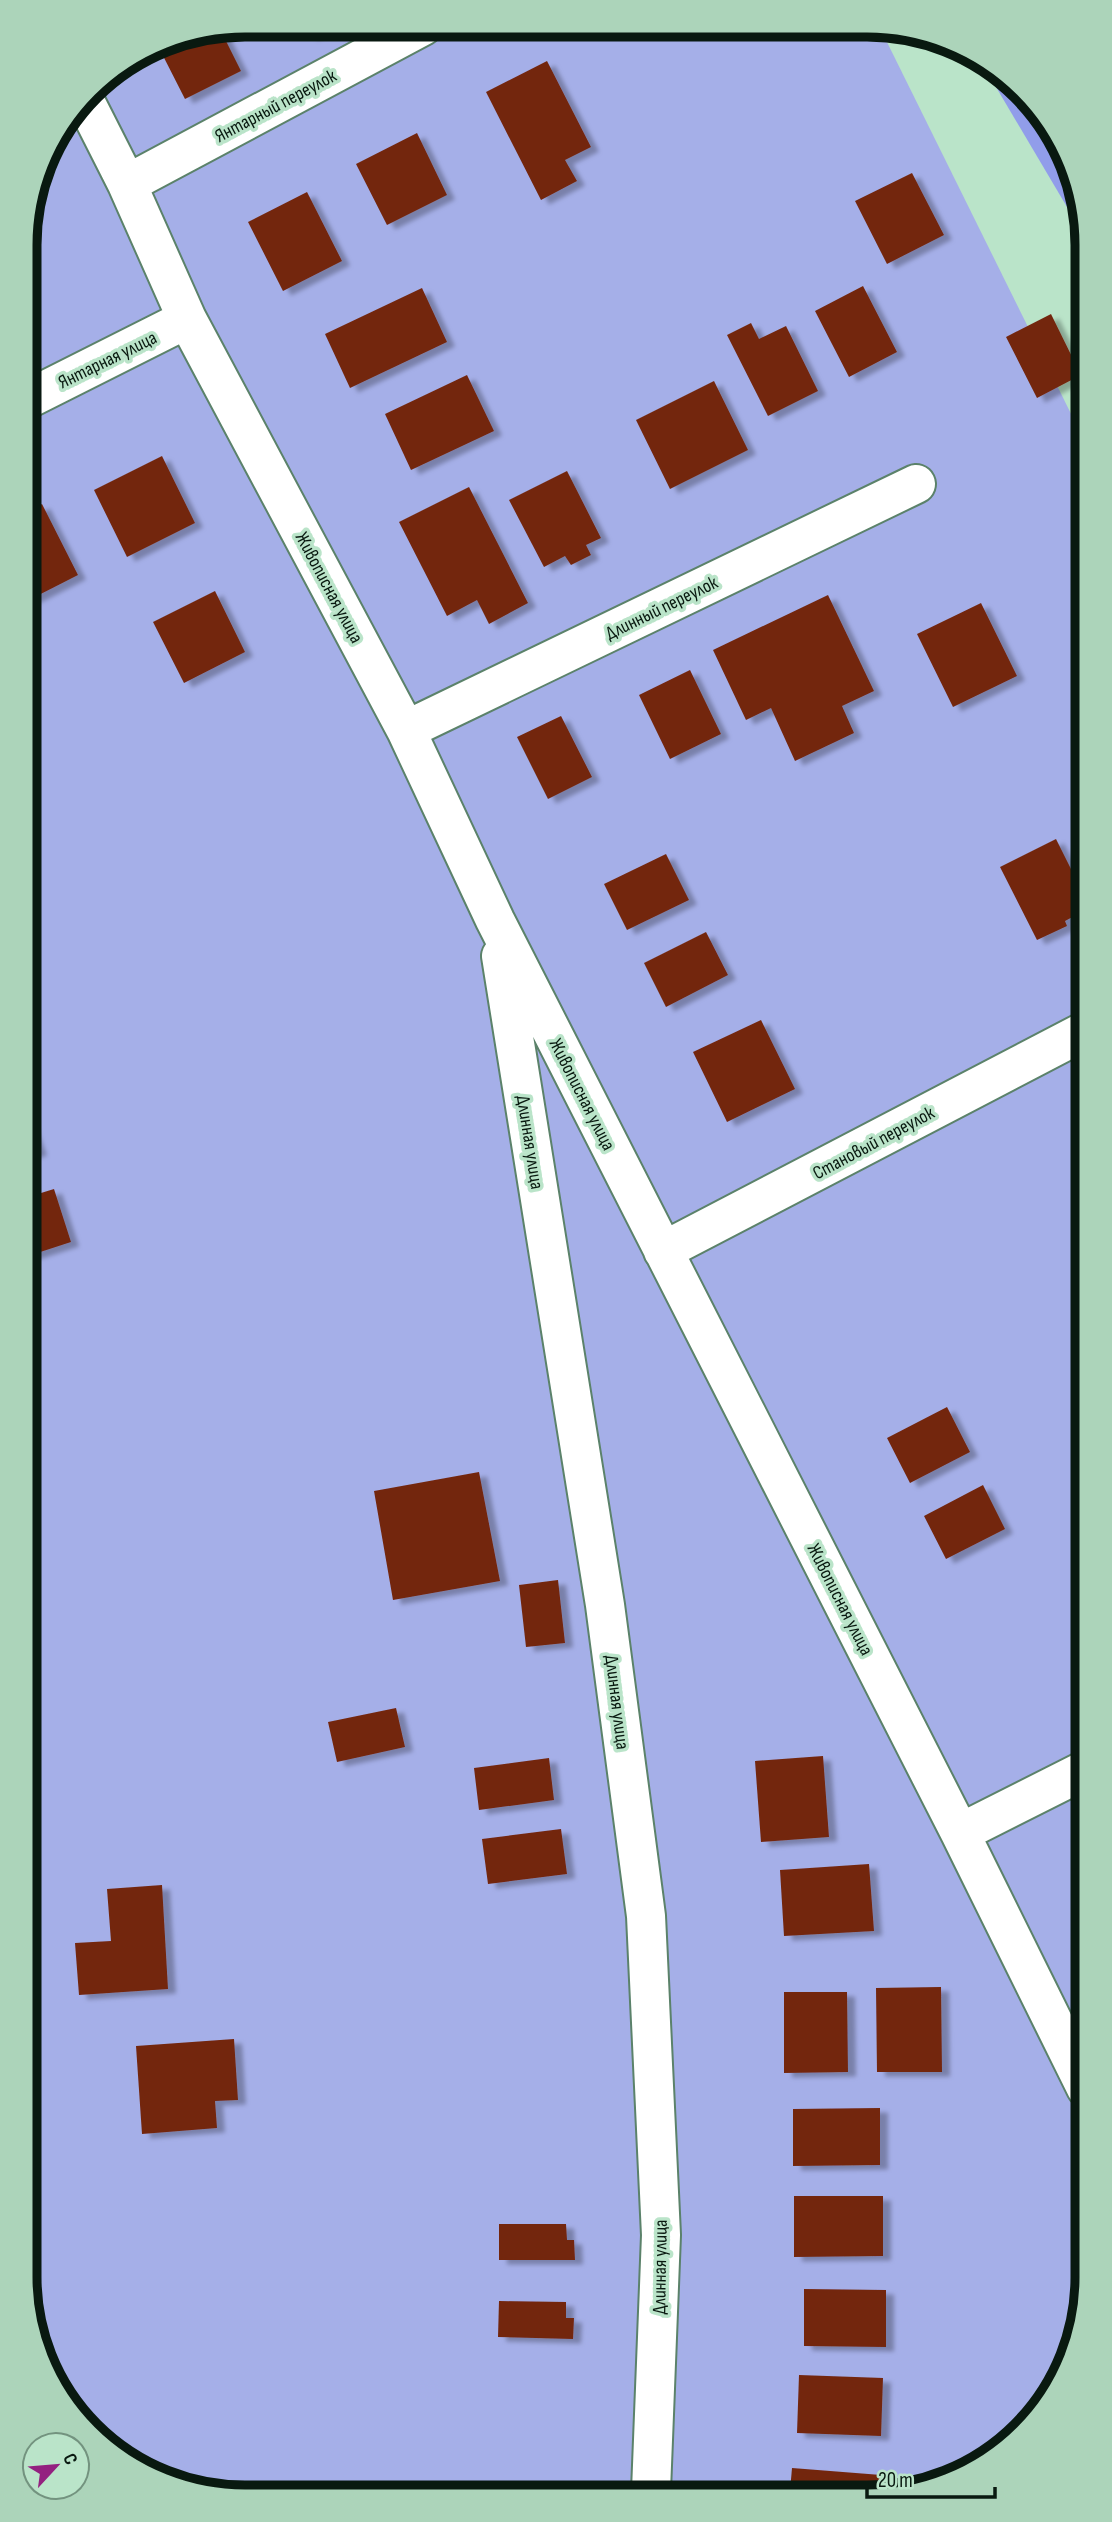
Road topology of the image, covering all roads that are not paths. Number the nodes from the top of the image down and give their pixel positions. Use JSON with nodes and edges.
{"nodes":[{"id":1,"x":402,"y":37,"type":"edge"},
{"id":2,"x":89,"y":108,"type":"edge"},
{"id":3,"x":127,"y":184,"type":"junction"},
{"id":4,"x":187,"y":319,"type":"junction"},
{"id":5,"x":37,"y":394,"type":"edge"},
{"id":6,"x":916,"y":484,"type":"dead end"},
{"id":7,"x":406,"y":730,"type":"junction"},
{"id":8,"x":495,"y":920,"type":"junction"},
{"id":9,"x":1075,"y":1036,"type":"edge"},
{"id":10,"x":663,"y":1251,"type":"junction"},
{"id":11,"x":1075,"y":1774,"type":"edge"},
{"id":12,"x":960,"y":1833,"type":"junction"},
{"id":13,"x":1075,"y":2066,"type":"edge"},
{"id":14,"x":651,"y":2485,"type":"edge"}],
"edges":[{"from":1,"to":3,"type":"street","name":"Янтарный переулок"},
{"from":2,"to":3,"type":"street","name":"Живописная улица"},
{"from":3,"to":4,"type":"street","name":"Живописная улица"},
{"from":4,"to":5,"type":"street","name":"Янтарная улица"},
{"from":4,"to":7,"type":"street","name":"Живописная улица"},
{"from":6,"to":7,"type":"street","name":"Длинный переулок"},
{"from":7,"to":8,"type":"street","name":"Живописная улица"},
{"from":8,"to":10,"type":"street","name":"Живописная улица"},
{"from":8,"to":14,"type":"street","name":"Длинная улица"},
{"from":9,"to":10,"type":"street","name":"Становый переулок"},
{"from":10,"to":12,"type":"street","name":"Живописная улица"},
{"from":11,"to":12,"type":"street"},
{"from":12,"to":13,"type":"street","name":"Живописная улица"}]}
